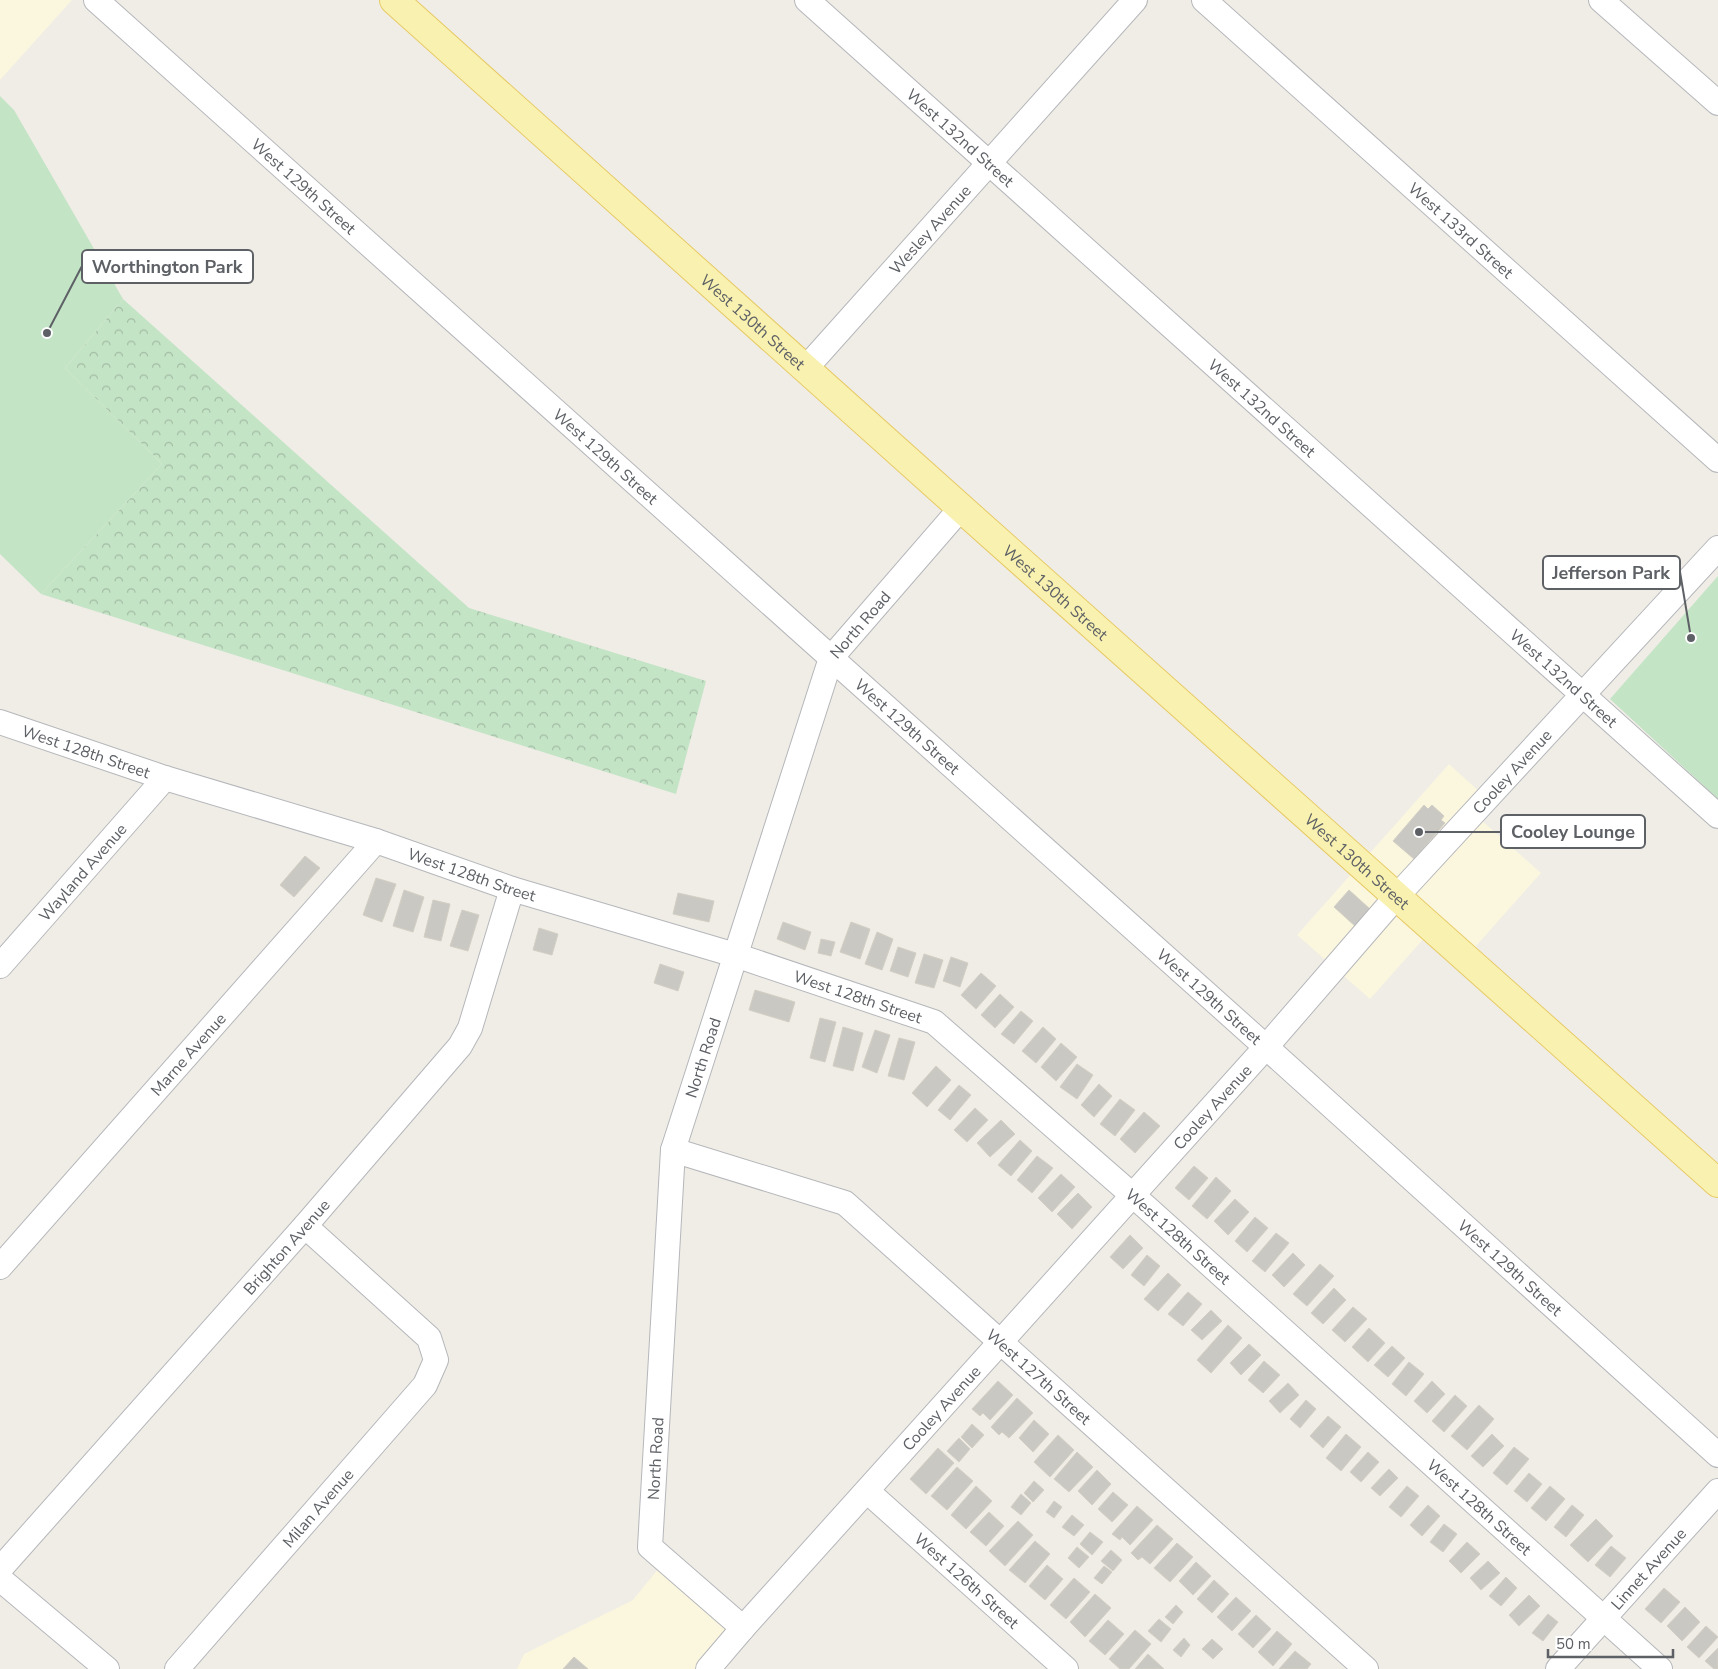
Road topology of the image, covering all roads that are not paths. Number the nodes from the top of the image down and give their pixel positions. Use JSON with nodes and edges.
{"nodes":[{"id":1,"x":96,"y":0,"type":"edge"},
{"id":2,"x":394,"y":0,"type":"edge"},
{"id":3,"x":807,"y":0,"type":"edge"},
{"id":4,"x":1135,"y":0,"type":"edge"},
{"id":5,"x":1204,"y":0,"type":"edge"},
{"id":6,"x":1601,"y":0,"type":"edge"},
{"id":7,"x":1718,"y":103,"type":"edge"},
{"id":8,"x":989,"y":162,"type":"junction"},
{"id":9,"x":806,"y":368,"type":"junction"},
{"id":10,"x":1718,"y":460,"type":"edge"},
{"id":11,"x":961,"y":508,"type":"junction"},
{"id":12,"x":1718,"y":548,"type":"edge"},
{"id":13,"x":831,"y":658,"type":"junction"},
{"id":14,"x":1583,"y":695,"type":"junction"},
{"id":15,"x":0,"y":722,"type":"edge"},
{"id":16,"x":165,"y":778,"type":"junction"},
{"id":17,"x":1718,"y":816,"type":"edge"},
{"id":18,"x":376,"y":841,"type":"junction"},
{"id":19,"x":512,"y":889,"type":"junction"},
{"id":20,"x":1396,"y":897,"type":"junction"},
{"id":21,"x":734,"y":955,"type":"junction"},
{"id":22,"x":0,"y":966,"type":"edge"},
{"id":23,"x":1266,"y":1047,"type":"junction"},
{"id":24,"x":673,"y":1150,"type":"junction"},
{"id":25,"x":1718,"y":1183,"type":"edge"},
{"id":26,"x":1132,"y":1195,"type":"junction"},
{"id":27,"x":305,"y":1226,"type":"junction"},
{"id":28,"x":0,"y":1267,"type":"edge"},
{"id":29,"x":999,"y":1342,"type":"junction"},
{"id":30,"x":1718,"y":1454,"type":"edge"},
{"id":31,"x":867,"y":1491,"type":"junction"},
{"id":32,"x":1718,"y":1491,"type":"edge"},
{"id":33,"x":0,"y":1569,"type":"edge"},
{"id":34,"x":0,"y":1579,"type":"edge"},
{"id":35,"x":1603,"y":1619,"type":"junction"},
{"id":36,"x":743,"y":1628,"type":"junction"},
{"id":37,"x":107,"y":1669,"type":"edge"},
{"id":38,"x":177,"y":1669,"type":"edge"},
{"id":39,"x":708,"y":1669,"type":"edge"},
{"id":40,"x":1066,"y":1669,"type":"edge"},
{"id":41,"x":1366,"y":1669,"type":"edge"},
{"id":42,"x":1558,"y":1669,"type":"edge"},
{"id":43,"x":1660,"y":1669,"type":"edge"}],
"edges":[{"from":1,"to":13,"type":"street","name":"West 129th Street"},
{"from":2,"to":9,"type":"main road","name":"West 130th Street"},
{"from":3,"to":8,"type":"street","name":"West 132nd Street"},
{"from":4,"to":8,"type":"street","name":"Wesley Avenue"},
{"from":5,"to":10,"type":"street","name":"West 133rd Street"},
{"from":6,"to":7,"type":"street"},
{"from":8,"to":9,"type":"street","name":"Wesley Avenue"},
{"from":8,"to":14,"type":"street","name":"West 132nd Street"},
{"from":9,"to":11,"type":"main road","name":"West 130th Street"},
{"from":11,"to":13,"type":"street","name":"North Road"},
{"from":11,"to":20,"type":"main road","name":"West 130th Street"},
{"from":12,"to":14,"type":"street","name":"Cooley Avenue"},
{"from":13,"to":21,"type":"street","name":"North Road"},
{"from":13,"to":23,"type":"street","name":"West 129th Street"},
{"from":14,"to":17,"type":"street","name":"West 132nd Street"},
{"from":14,"to":20,"type":"street","name":"Cooley Avenue"},
{"from":15,"to":16,"type":"street","name":"West 128th Street"},
{"from":16,"to":18,"type":"street","name":"West 128th Street"},
{"from":16,"to":22,"type":"street","name":"Wayland Avenue"},
{"from":18,"to":19,"type":"street","name":"West 128th Street"},
{"from":18,"to":28,"type":"street","name":"Marne Avenue"},
{"from":19,"to":21,"type":"street","name":"West 128th Street"},
{"from":19,"to":27,"type":"street","name":"Brighton Avenue"},
{"from":20,"to":23,"type":"street","name":"Cooley Avenue"},
{"from":20,"to":25,"type":"main road","name":"West 130th Street"},
{"from":21,"to":24,"type":"street","name":"North Road"},
{"from":21,"to":26,"type":"street","name":"West 128th Street"},
{"from":23,"to":26,"type":"street","name":"Cooley Avenue"},
{"from":23,"to":30,"type":"street","name":"West 129th Street"},
{"from":24,"to":29,"type":"street","name":"West 127th Street"},
{"from":24,"to":36,"type":"street","name":"North Road"},
{"from":26,"to":29,"type":"street","name":"Cooley Avenue"},
{"from":26,"to":35,"type":"street","name":"West 128th Street"},
{"from":27,"to":33,"type":"street","name":"Brighton Avenue"},
{"from":27,"to":38,"type":"street","name":"Milan Avenue"},
{"from":29,"to":31,"type":"street","name":"Cooley Avenue"},
{"from":29,"to":41,"type":"street","name":"West 127th Street"},
{"from":31,"to":36,"type":"street","name":"Cooley Avenue"},
{"from":31,"to":40,"type":"street","name":"West 126th Street"},
{"from":32,"to":35,"type":"street","name":"Linnet Avenue"},
{"from":34,"to":37,"type":"street"},
{"from":35,"to":42,"type":"street","name":"Linnet Avenue"},
{"from":35,"to":43,"type":"street","name":"West 128th Street"},
{"from":36,"to":39,"type":"street","name":"Cooley Avenue"}]}
